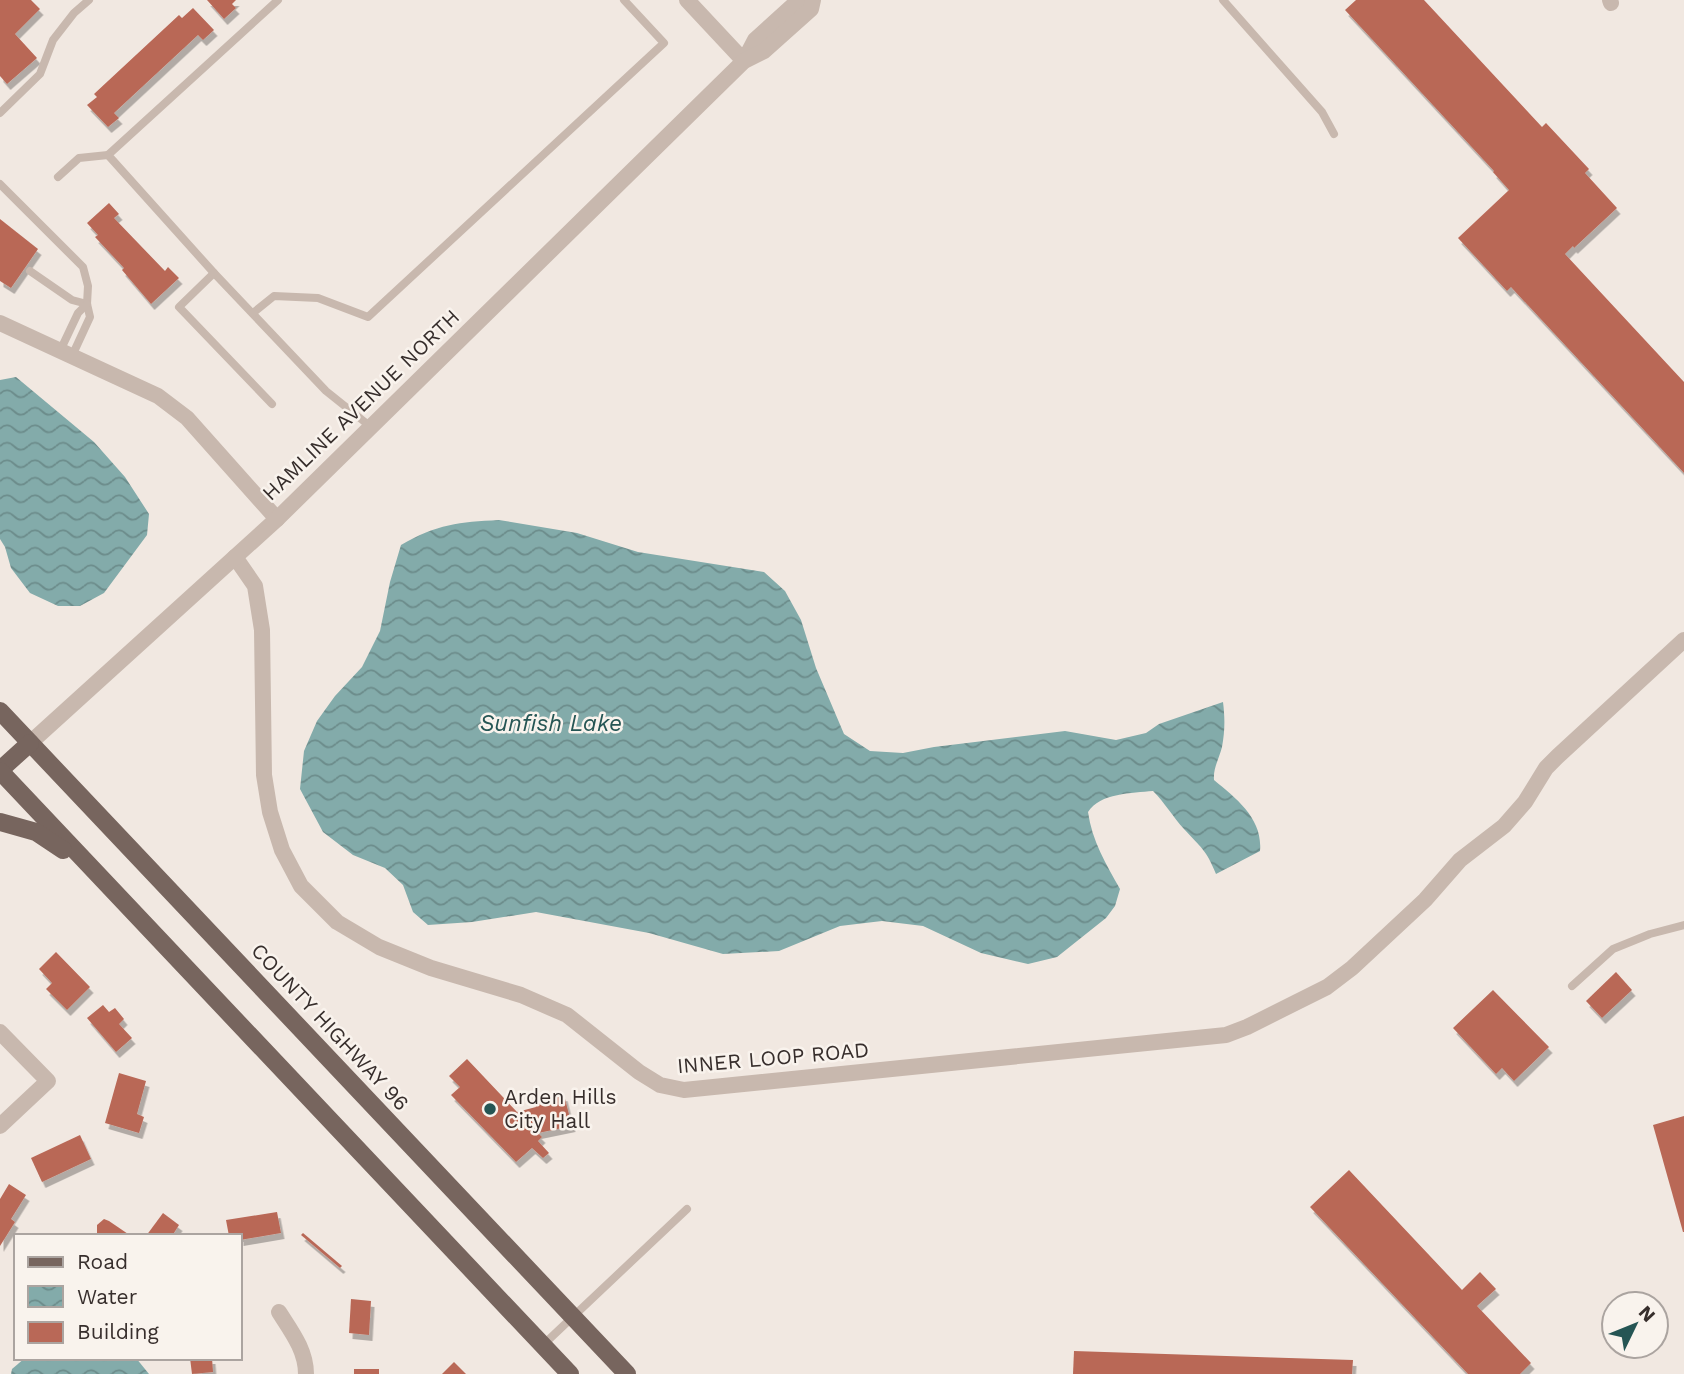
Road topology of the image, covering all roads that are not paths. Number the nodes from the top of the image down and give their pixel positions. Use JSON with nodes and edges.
{"nodes":[{"id":1,"x":89,"y":0,"type":"edge"},
{"id":2,"x":278,"y":0,"type":"edge"},
{"id":3,"x":624,"y":0,"type":"edge"},
{"id":4,"x":687,"y":0,"type":"edge"},
{"id":5,"x":799,"y":0,"type":"edge"},
{"id":6,"x":813,"y":0,"type":"edge"},
{"id":7,"x":1223,"y":0,"type":"edge"},
{"id":8,"x":744,"y":61,"type":"junction"},
{"id":9,"x":0,"y":113,"type":"edge"},
{"id":10,"x":1334,"y":134,"type":"dead end"},
{"id":11,"x":108,"y":155,"type":"junction"},
{"id":12,"x":58,"y":177,"type":"dead end"},
{"id":13,"x":0,"y":184,"type":"edge"},
{"id":14,"x":30,"y":271,"type":"dead end"},
{"id":15,"x":214,"y":273,"type":"junction"},
{"id":16,"x":87,"y":304,"type":"junction"},
{"id":17,"x":253,"y":313,"type":"junction"},
{"id":18,"x":0,"y":323,"type":"edge"},
{"id":19,"x":66,"y":354,"type":"junction"},
{"id":20,"x":272,"y":404,"type":"dead end"},
{"id":21,"x":371,"y":427,"type":"junction"},
{"id":22,"x":277,"y":519,"type":"junction"},
{"id":23,"x":235,"y":557,"type":"junction"},
{"id":24,"x":1684,"y":640,"type":"edge"},
{"id":25,"x":0,"y":710,"type":"edge"},
{"id":26,"x":30,"y":743,"type":"junction"},
{"id":27,"x":0,"y":770,"type":"edge"},
{"id":28,"x":0,"y":822,"type":"edge"},
{"id":29,"x":109,"y":886,"type":"junction"},
{"id":30,"x":1684,"y":925,"type":"edge"},
{"id":31,"x":1572,"y":986,"type":"dead end"},
{"id":32,"x":0,"y":1032,"type":"edge"},
{"id":33,"x":0,"y":1126,"type":"edge"},
{"id":34,"x":687,"y":1209,"type":"dead end"},
{"id":35,"x":279,"y":1312,"type":"dead end"},
{"id":36,"x":573,"y":1318,"type":"junction"},
{"id":37,"x":543,"y":1345,"type":"junction"},
{"id":38,"x":306,"y":1374,"type":"edge"},
{"id":39,"x":570,"y":1374,"type":"edge"},
{"id":40,"x":627,"y":1374,"type":"edge"}],
"edges":[{"from":1,"to":9,"type":"lane"},
{"from":2,"to":11,"type":"lane"},
{"from":3,"to":17,"type":"lane"},
{"from":4,"to":8,"type":"street"},
{"from":5,"to":8,"type":"street","name":"HAMLINE AVENUE NORTH"},
{"from":6,"to":8,"type":"street","name":"HAMLINE AVENUE NORTH"},
{"from":7,"to":10,"type":"lane"},
{"from":8,"to":21,"type":"street","name":"HAMLINE AVENUE NORTH"},
{"from":11,"to":12,"type":"lane"},
{"from":11,"to":15,"type":"lane"},
{"from":13,"to":16,"type":"lane"},
{"from":14,"to":16,"type":"lane"},
{"from":15,"to":17,"type":"lane"},
{"from":15,"to":20,"type":"lane"},
{"from":16,"to":19,"type":"lane"},
{"from":16,"to":19,"type":"lane"},
{"from":17,"to":21,"type":"lane"},
{"from":18,"to":19,"type":"street"},
{"from":19,"to":22,"type":"street"},
{"from":21,"to":22,"type":"street","name":"HAMLINE AVENUE NORTH"},
{"from":22,"to":23,"type":"street","name":"HAMLINE AVENUE NORTH"},
{"from":23,"to":24,"type":"street","name":"INNER LOOP ROAD"},
{"from":23,"to":26,"type":"street","name":"HAMLINE AVENUE NORTH"},
{"from":25,"to":26,"type":"main road","name":"COUNTY HIGHWAY 96"},
{"from":26,"to":27,"type":"main road","name":"HAMLINE AVENUE NORTH"},
{"from":26,"to":36,"type":"main road","name":"COUNTY HIGHWAY 96"},
{"from":27,"to":29,"type":"main road"},
{"from":28,"to":29,"type":"main road"},
{"from":29,"to":37,"type":"main road"},
{"from":30,"to":31,"type":"lane"},
{"from":32,"to":33,"type":"street"},
{"from":34,"to":36,"type":"lane"},
{"from":35,"to":38,"type":"street"},
{"from":36,"to":37,"type":"lane"},
{"from":36,"to":40,"type":"main road","name":"COUNTY HIGHWAY 96"},
{"from":37,"to":39,"type":"main road"}]}
